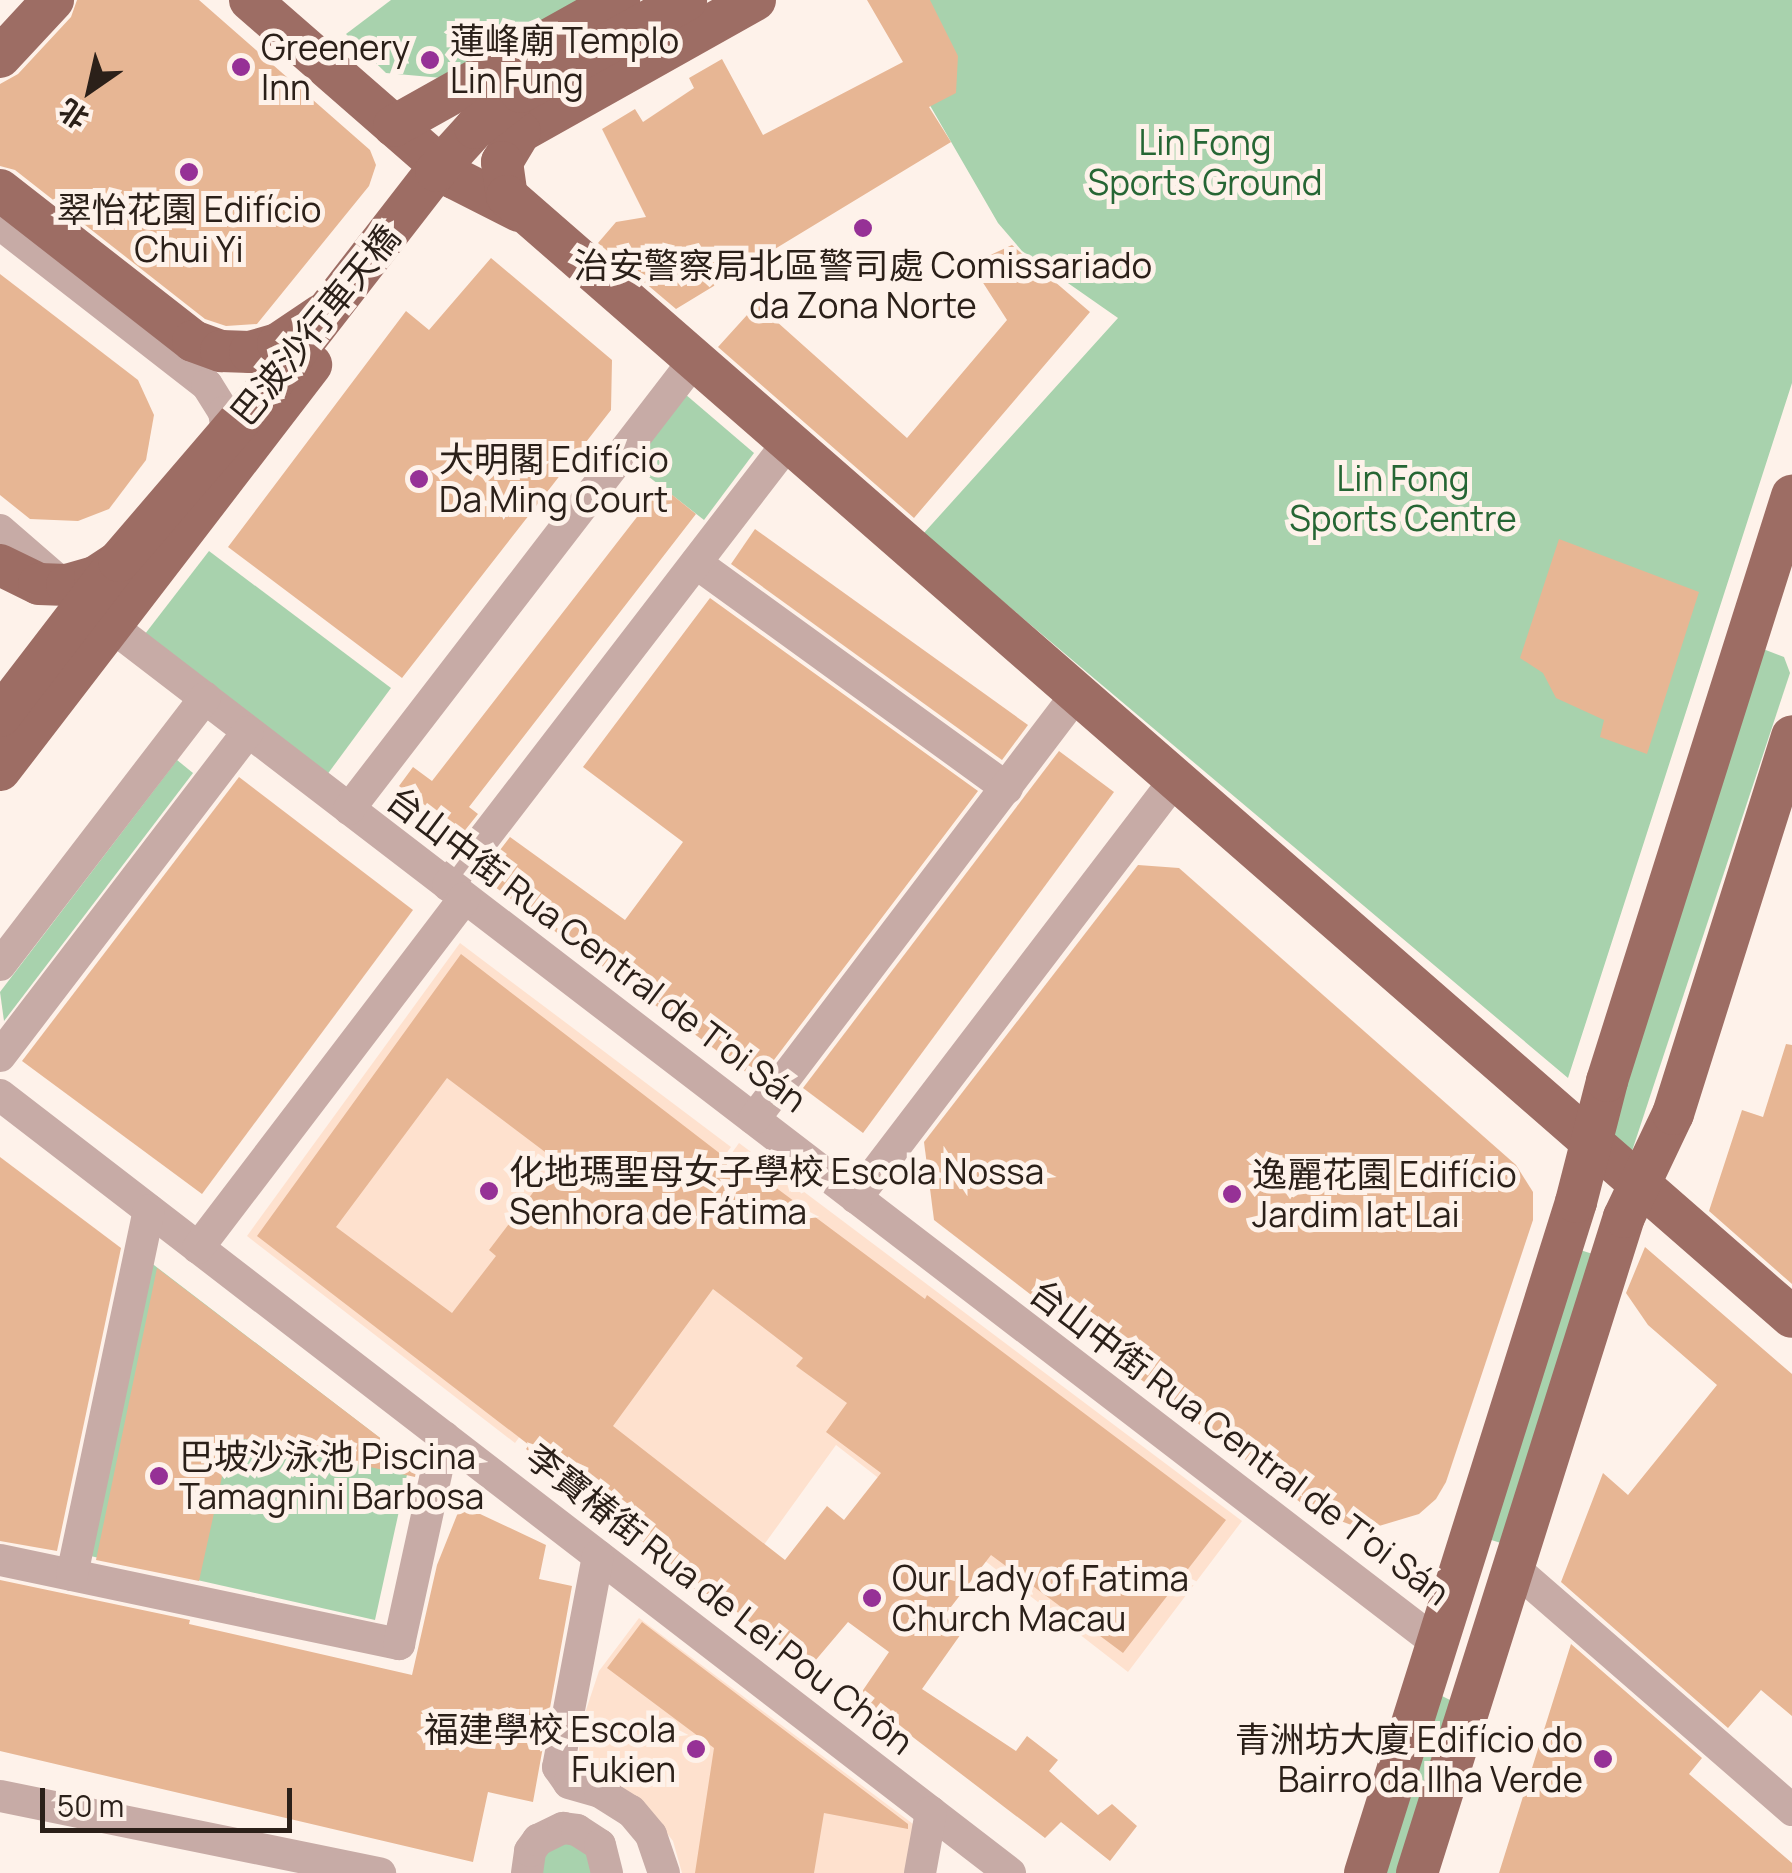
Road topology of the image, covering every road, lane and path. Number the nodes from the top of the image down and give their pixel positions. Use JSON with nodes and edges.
{"nodes":[{"id":1,"x":53,"y":0,"type":"edge"},
{"id":2,"x":250,"y":0,"type":"edge"},
{"id":3,"x":619,"y":0,"type":"edge"},
{"id":4,"x":686,"y":0,"type":"edge"},
{"id":5,"x":755,"y":0,"type":"edge"},
{"id":6,"x":0,"y":57,"type":"edge"},
{"id":7,"x":388,"y":120,"type":"junction"},
{"id":8,"x":454,"y":178,"type":"junction"},
{"id":9,"x":0,"y":190,"type":"edge"},
{"id":10,"x":519,"y":210,"type":"junction"},
{"id":11,"x":0,"y":224,"type":"edge"},
{"id":12,"x":328,"y":311,"type":"junction"},
{"id":13,"x":693,"y":362,"type":"junction"},
{"id":14,"x":788,"y":444,"type":"junction"},
{"id":15,"x":226,"y":475,"type":"junction"},
{"id":16,"x":1792,"y":496,"type":"edge"},
{"id":17,"x":0,"y":530,"type":"edge"},
{"id":18,"x":119,"y":561,"type":"junction"},
{"id":19,"x":696,"y":563,"type":"junction"},
{"id":20,"x":0,"y":565,"type":"edge"},
{"id":21,"x":1780,"y":583,"type":"edge"},
{"id":22,"x":111,"y":626,"type":"junction"},
{"id":23,"x":1076,"y":695,"type":"junction"},
{"id":24,"x":204,"y":698,"type":"junction"},
{"id":25,"x":0,"y":716,"type":"edge"},
{"id":26,"x":248,"y":732,"type":"junction"},
{"id":27,"x":1792,"y":738,"type":"edge"},
{"id":28,"x":0,"y":770,"type":"edge"},
{"id":29,"x":1174,"y":781,"type":"junction"},
{"id":30,"x":1007,"y":788,"type":"junction"},
{"id":31,"x":349,"y":809,"type":"junction"},
{"id":32,"x":457,"y":892,"type":"junction"},
{"id":33,"x":0,"y":965,"type":"edge"},
{"id":34,"x":0,"y":1056,"type":"edge"},
{"id":35,"x":0,"y":1095,"type":"edge"},
{"id":36,"x":754,"y":1120,"type":"junction"},
{"id":37,"x":1591,"y":1143,"type":"junction"},
{"id":38,"x":1640,"y":1185,"type":"junction"},
{"id":39,"x":856,"y":1198,"type":"junction"},
{"id":40,"x":149,"y":1210,"type":"junction"},
{"id":41,"x":198,"y":1248,"type":"junction"},
{"id":42,"x":1792,"y":1318,"type":"edge"},
{"id":43,"x":444,"y":1437,"type":"junction"},
{"id":44,"x":1518,"y":1553,"type":"junction"},
{"id":45,"x":598,"y":1556,"type":"junction"},
{"id":46,"x":0,"y":1560,"type":"edge"},
{"id":47,"x":72,"y":1575,"type":"junction"},
{"id":48,"x":1370,"y":1592,"type":"junction"},
{"id":49,"x":1452,"y":1596,"type":"junction"},
{"id":50,"x":1437,"y":1643,"type":"junction"},
{"id":51,"x":1404,"y":1746,"type":"junction"},
{"id":52,"x":1453,"y":1761,"type":"junction"},
{"id":53,"x":588,"y":1790,"type":"junction"},
{"id":54,"x":0,"y":1800,"type":"edge"},
{"id":55,"x":1792,"y":1810,"type":"edge"},
{"id":56,"x":931,"y":1812,"type":"junction"},
{"id":57,"x":589,"y":1836,"type":"junction"},
{"id":58,"x":380,"y":1873,"type":"edge"},
{"id":59,"x":527,"y":1873,"type":"edge"},
{"id":60,"x":606,"y":1873,"type":"edge"},
{"id":61,"x":664,"y":1873,"type":"edge"},
{"id":62,"x":920,"y":1873,"type":"edge"},
{"id":63,"x":1010,"y":1873,"type":"edge"},
{"id":64,"x":1364,"y":1873,"type":"edge"},
{"id":65,"x":1417,"y":1873,"type":"edge"}],
"edges":[{"from":1,"to":6,"type":"main road"},
{"from":2,"to":7,"type":"main road"},
{"from":3,"to":7,"type":"main road"},
{"from":4,"to":12,"type":"main road","name":"巴波沙行車天橋","bridge":true},
{"from":5,"to":10,"type":"main road"},
{"from":7,"to":8,"type":"main road"},
{"from":8,"to":10,"type":"main road"},
{"from":8,"to":15,"type":"main road"},
{"from":9,"to":12,"type":"main road"},
{"from":10,"to":13,"type":"main road"},
{"from":11,"to":15,"type":"street"},
{"from":12,"to":18,"type":"main road","name":"巴波沙行車天橋","bridge":true},
{"from":13,"to":14,"type":"main road"},
{"from":13,"to":31,"type":"street"},
{"from":14,"to":19,"type":"street"},
{"from":14,"to":23,"type":"main road"},
{"from":15,"to":22,"type":"main road"},
{"from":16,"to":21,"type":"main road"},
{"from":17,"to":22,"type":"street","name":"台山中街 Rua Central de T'oi Sán"},
{"from":18,"to":20,"type":"main road","bridge":true},
{"from":18,"to":25,"type":"main road","name":"巴波沙行車天橋","bridge":true},
{"from":19,"to":30,"type":"street"},
{"from":19,"to":32,"type":"street"},
{"from":21,"to":37,"type":"main road"},
{"from":22,"to":24,"type":"street","name":"台山中街 Rua Central de T'oi Sán"},
{"from":22,"to":28,"type":"main road"},
{"from":23,"to":29,"type":"main road"},
{"from":23,"to":30,"type":"street"},
{"from":24,"to":26,"type":"street","name":"台山中街 Rua Central de T'oi Sán"},
{"from":24,"to":33,"type":"street"},
{"from":26,"to":31,"type":"street","name":"台山中街 Rua Central de T'oi Sán"},
{"from":26,"to":34,"type":"street"},
{"from":27,"to":38,"type":"main road"},
{"from":29,"to":37,"type":"main road"},
{"from":29,"to":39,"type":"street"},
{"from":30,"to":36,"type":"street"},
{"from":31,"to":32,"type":"street","name":"台山中街 Rua Central de T'oi Sán"},
{"from":32,"to":36,"type":"street","name":"台山中街 Rua Central de T'oi Sán"},
{"from":32,"to":41,"type":"street"},
{"from":35,"to":40,"type":"street","name":"李寶椿街 Rua de Lei Pou Ch'ôn"},
{"from":36,"to":39,"type":"street","name":"台山中街 Rua Central de T'oi Sán"},
{"from":37,"to":38,"type":"main road"},
{"from":37,"to":49,"type":"main road"},
{"from":38,"to":42,"type":"main road"},
{"from":38,"to":44,"type":"main road"},
{"from":39,"to":48,"type":"street","name":"台山中街 Rua Central de T'oi Sán"},
{"from":40,"to":41,"type":"street","name":"李寶椿街 Rua de Lei Pou Ch'ôn"},
{"from":40,"to":47,"type":"street"},
{"from":41,"to":43,"type":"street","name":"李寶椿街 Rua de Lei Pou Ch'ôn"},
{"from":43,"to":45,"type":"street","name":"李寶椿街 Rua de Lei Pou Ch'ôn"},
{"from":43,"to":47,"type":"street"},
{"from":44,"to":49,"type":"main road"},
{"from":44,"to":52,"type":"main road"},
{"from":44,"to":55,"type":"street"},
{"from":45,"to":53,"type":"street"},
{"from":45,"to":56,"type":"street","name":"李寶椿街 Rua de Lei Pou Ch'ôn"},
{"from":46,"to":47,"type":"street"},
{"from":48,"to":49,"type":"street"},
{"from":48,"to":50,"type":"street","name":"台山中街 Rua Central de T'oi Sán"},
{"from":49,"to":50,"type":"main road"},
{"from":50,"to":51,"type":"main road"},
{"from":51,"to":52,"type":"main road"},
{"from":51,"to":64,"type":"main road"},
{"from":52,"to":65,"type":"main road"},
{"from":53,"to":57,"type":"street"},
{"from":53,"to":61,"type":"street"},
{"from":54,"to":58,"type":"street"},
{"from":56,"to":62,"type":"street"},
{"from":56,"to":63,"type":"street","name":"李寶椿街 Rua de Lei Pou Ch'ôn"},
{"from":57,"to":59,"type":"street"},
{"from":57,"to":60,"type":"street"}]}
